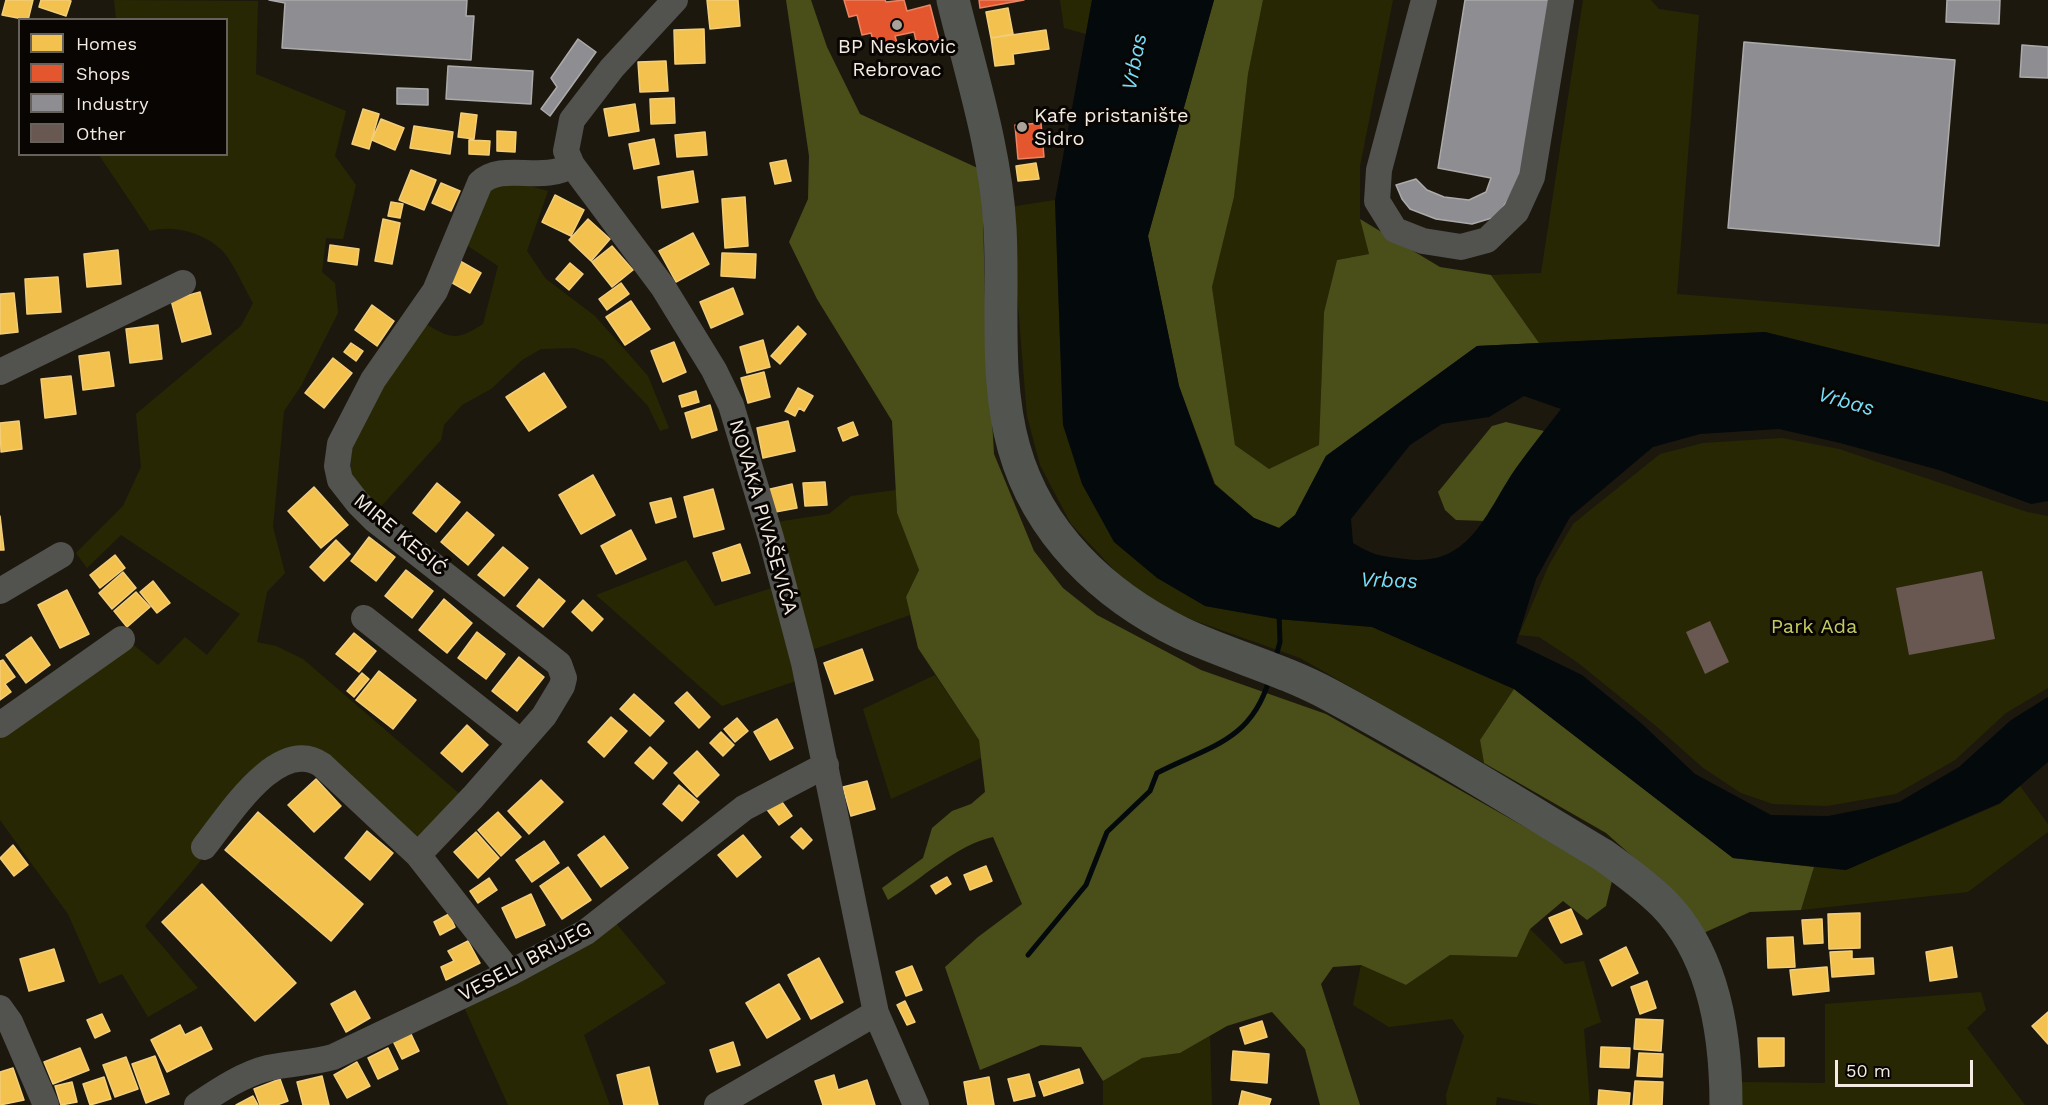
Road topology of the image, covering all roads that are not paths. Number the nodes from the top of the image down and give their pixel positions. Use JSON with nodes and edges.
{"nodes":[{"id":1,"x":675,"y":0,"type":"edge"},
{"id":2,"x":953,"y":0,"type":"edge"},
{"id":3,"x":1424,"y":0,"type":"edge"},
{"id":4,"x":1561,"y":0,"type":"edge"},
{"id":5,"x":572,"y":165,"type":"junction"},
{"id":6,"x":183,"y":283,"type":"dead end"},
{"id":7,"x":0,"y":372,"type":"edge"},
{"id":8,"x":61,"y":555,"type":"dead end"},
{"id":9,"x":0,"y":591,"type":"edge"},
{"id":10,"x":364,"y":618,"type":"dead end"},
{"id":11,"x":122,"y":639,"type":"dead end"},
{"id":12,"x":0,"y":725,"type":"edge"},
{"id":13,"x":521,"y":742,"type":"junction"},
{"id":14,"x":826,"y":765,"type":"junction"},
{"id":15,"x":204,"y":847,"type":"dead end"},
{"id":16,"x":418,"y":855,"type":"junction"},
{"id":17,"x":510,"y":973,"type":"junction"},
{"id":18,"x":0,"y":1008,"type":"edge"},
{"id":19,"x":876,"y":1013,"type":"junction"},
{"id":20,"x":46,"y":1105,"type":"edge"},
{"id":21,"x":197,"y":1105,"type":"edge"},
{"id":22,"x":717,"y":1105,"type":"edge"},
{"id":23,"x":916,"y":1105,"type":"edge"},
{"id":24,"x":1726,"y":1105,"type":"edge"}],
"edges":[{"from":1,"to":5,"type":"street"},
{"from":2,"to":24,"type":"main road"},
{"from":3,"to":4,"type":"street"},
{"from":5,"to":13,"type":"street","name":"MIRE KESIĆ"},
{"from":5,"to":14,"type":"street","name":"NOVAKA PIVAŠEVIĆA"},
{"from":6,"to":7,"type":"street"},
{"from":8,"to":9,"type":"street"},
{"from":10,"to":13,"type":"street"},
{"from":11,"to":12,"type":"street"},
{"from":13,"to":16,"type":"street","name":"MIRE KESIĆ"},
{"from":14,"to":17,"type":"street","name":"VESELI BRIJEG"},
{"from":14,"to":19,"type":"street","name":"NOVAKA PIVAŠEVIĆA"},
{"from":15,"to":16,"type":"street"},
{"from":16,"to":17,"type":"street"},
{"from":17,"to":21,"type":"street","name":"VESELI BRIJEG"},
{"from":18,"to":20,"type":"street"},
{"from":19,"to":22,"type":"street"},
{"from":19,"to":23,"type":"street","name":"NOVAKA PIVAŠEVIĆA"}]}
